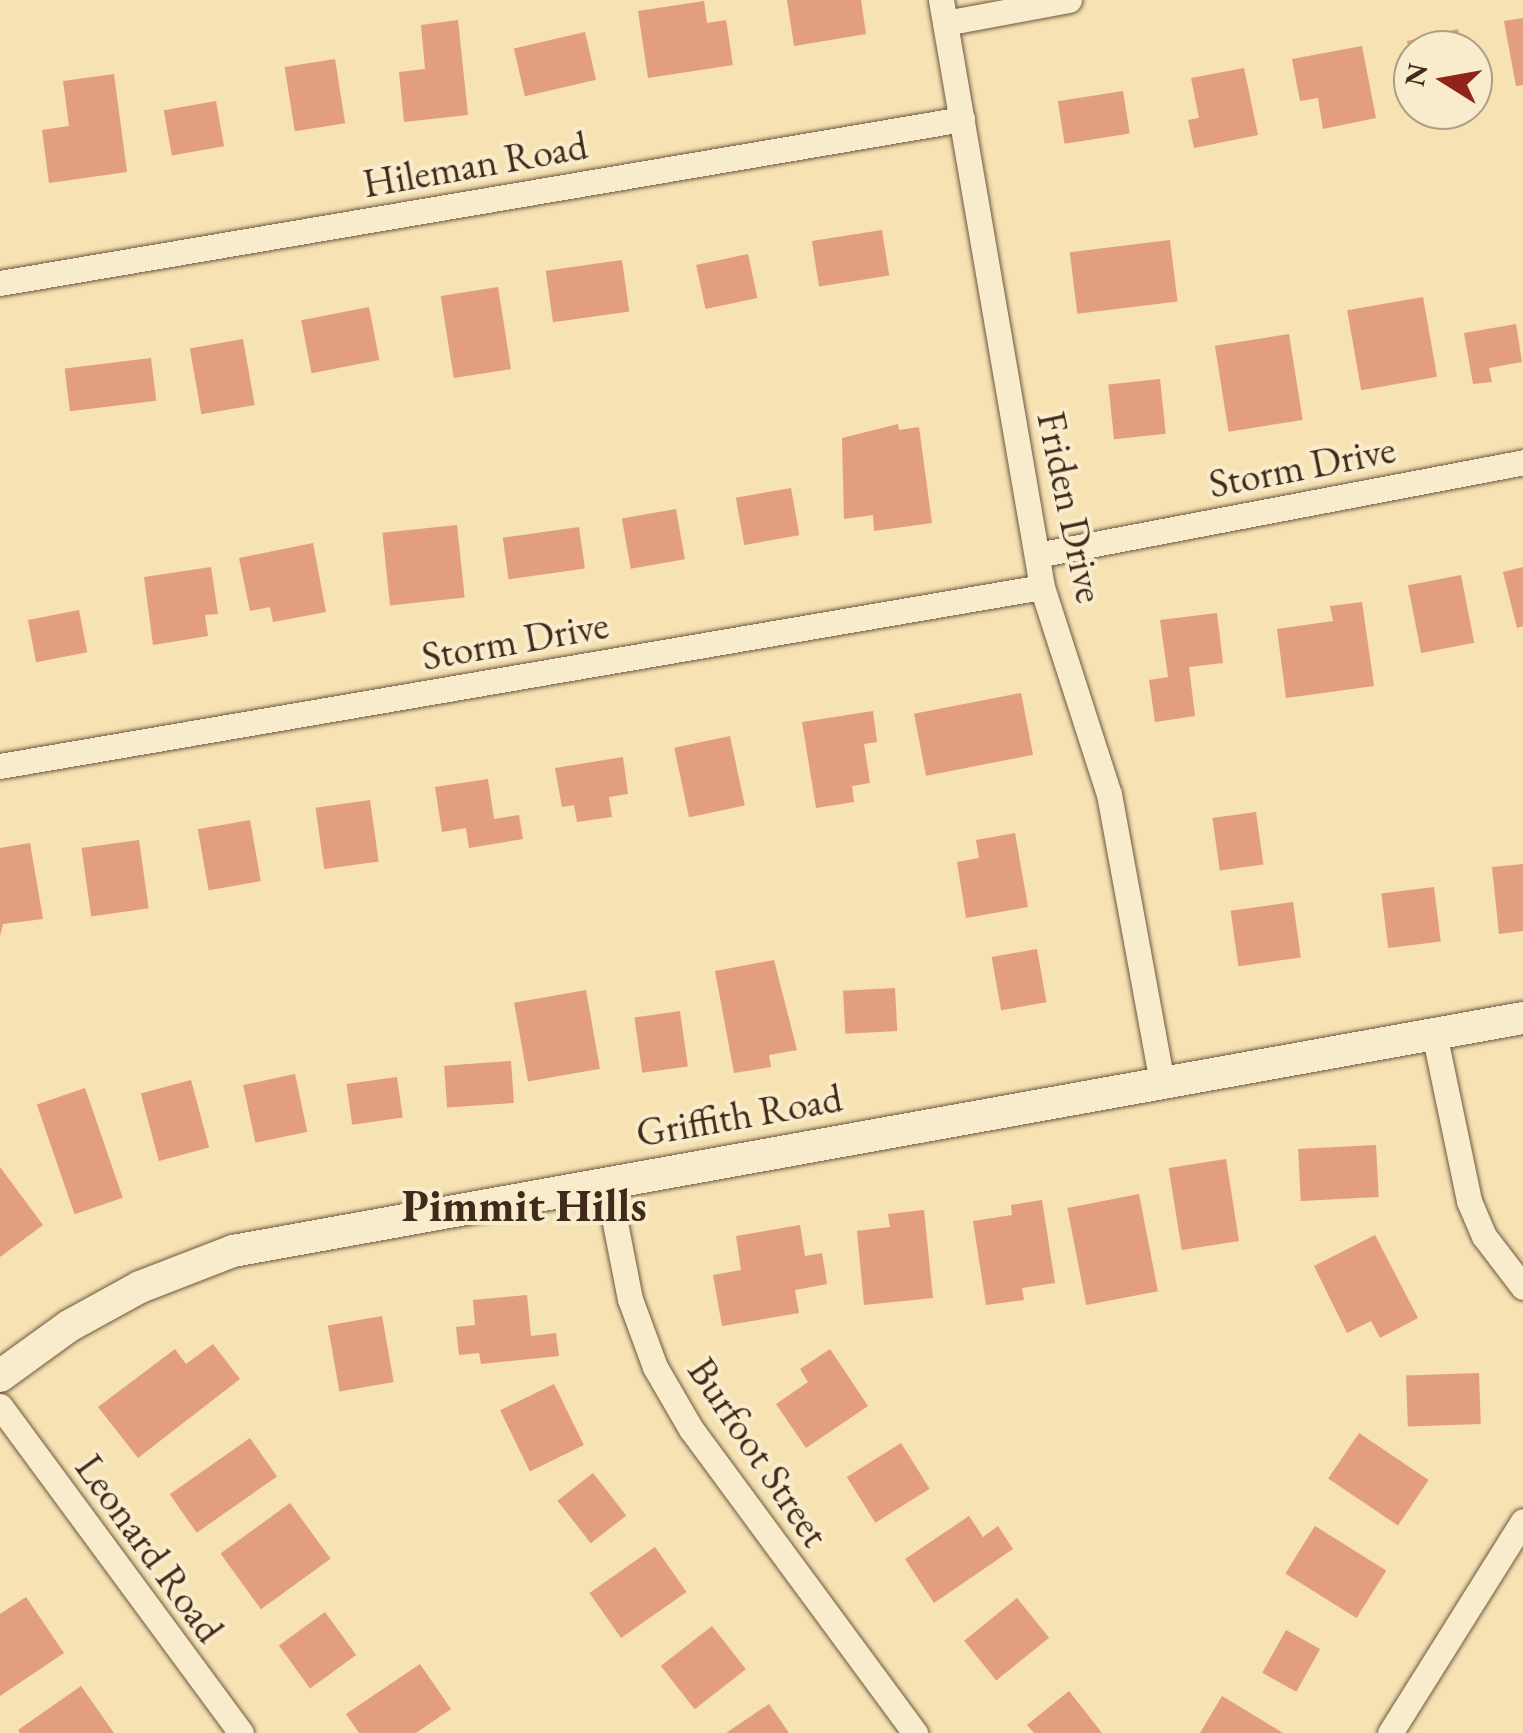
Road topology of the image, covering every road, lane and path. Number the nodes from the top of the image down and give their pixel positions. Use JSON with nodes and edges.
{"nodes":[{"id":1,"x":1070,"y":0,"type":"edge"},
{"id":2,"x":944,"y":12,"type":"edge"},
{"id":3,"x":962,"y":119,"type":"junction"},
{"id":4,"x":0,"y":284,"type":"edge"},
{"id":5,"x":1523,"y":462,"type":"edge"},
{"id":6,"x":1036,"y":555,"type":"junction"},
{"id":7,"x":1042,"y":588,"type":"junction"},
{"id":8,"x":0,"y":766,"type":"edge"},
{"id":9,"x":1523,"y":1018,"type":"edge"},
{"id":10,"x":1434,"y":1033,"type":"junction"},
{"id":11,"x":1162,"y":1082,"type":"junction"},
{"id":12,"x":607,"y":1182,"type":"junction"},
{"id":13,"x":1523,"y":1286,"type":"edge"},
{"id":14,"x":0,"y":1376,"type":"edge"},
{"id":15,"x":0,"y":1406,"type":"edge"},
{"id":16,"x":1523,"y":1521,"type":"edge"},
{"id":17,"x":241,"y":1733,"type":"edge"},
{"id":18,"x":915,"y":1733,"type":"edge"},
{"id":19,"x":1390,"y":1733,"type":"edge"}],
"edges":[{"from":1,"to":2,"type":"street"},
{"from":2,"to":3,"type":"street","name":"Friden Drive"},
{"from":3,"to":4,"type":"street","name":"Hileman Road"},
{"from":3,"to":6,"type":"street","name":"Friden Drive"},
{"from":5,"to":6,"type":"street","name":"Storm Drive"},
{"from":6,"to":7,"type":"street","name":"Friden Drive"},
{"from":7,"to":8,"type":"street","name":"Storm Drive"},
{"from":7,"to":11,"type":"street","name":"Friden Drive"},
{"from":9,"to":10,"type":"street","name":"Griffith Road"},
{"from":10,"to":11,"type":"street","name":"Griffith Road"},
{"from":10,"to":13,"type":"street"},
{"from":11,"to":12,"type":"street","name":"Griffith Road"},
{"from":12,"to":14,"type":"street","name":"Griffith Road"},
{"from":12,"to":18,"type":"street","name":"Burfoot Street"},
{"from":15,"to":17,"type":"street","name":"Leonard Road"},
{"from":16,"to":19,"type":"street"}]}
